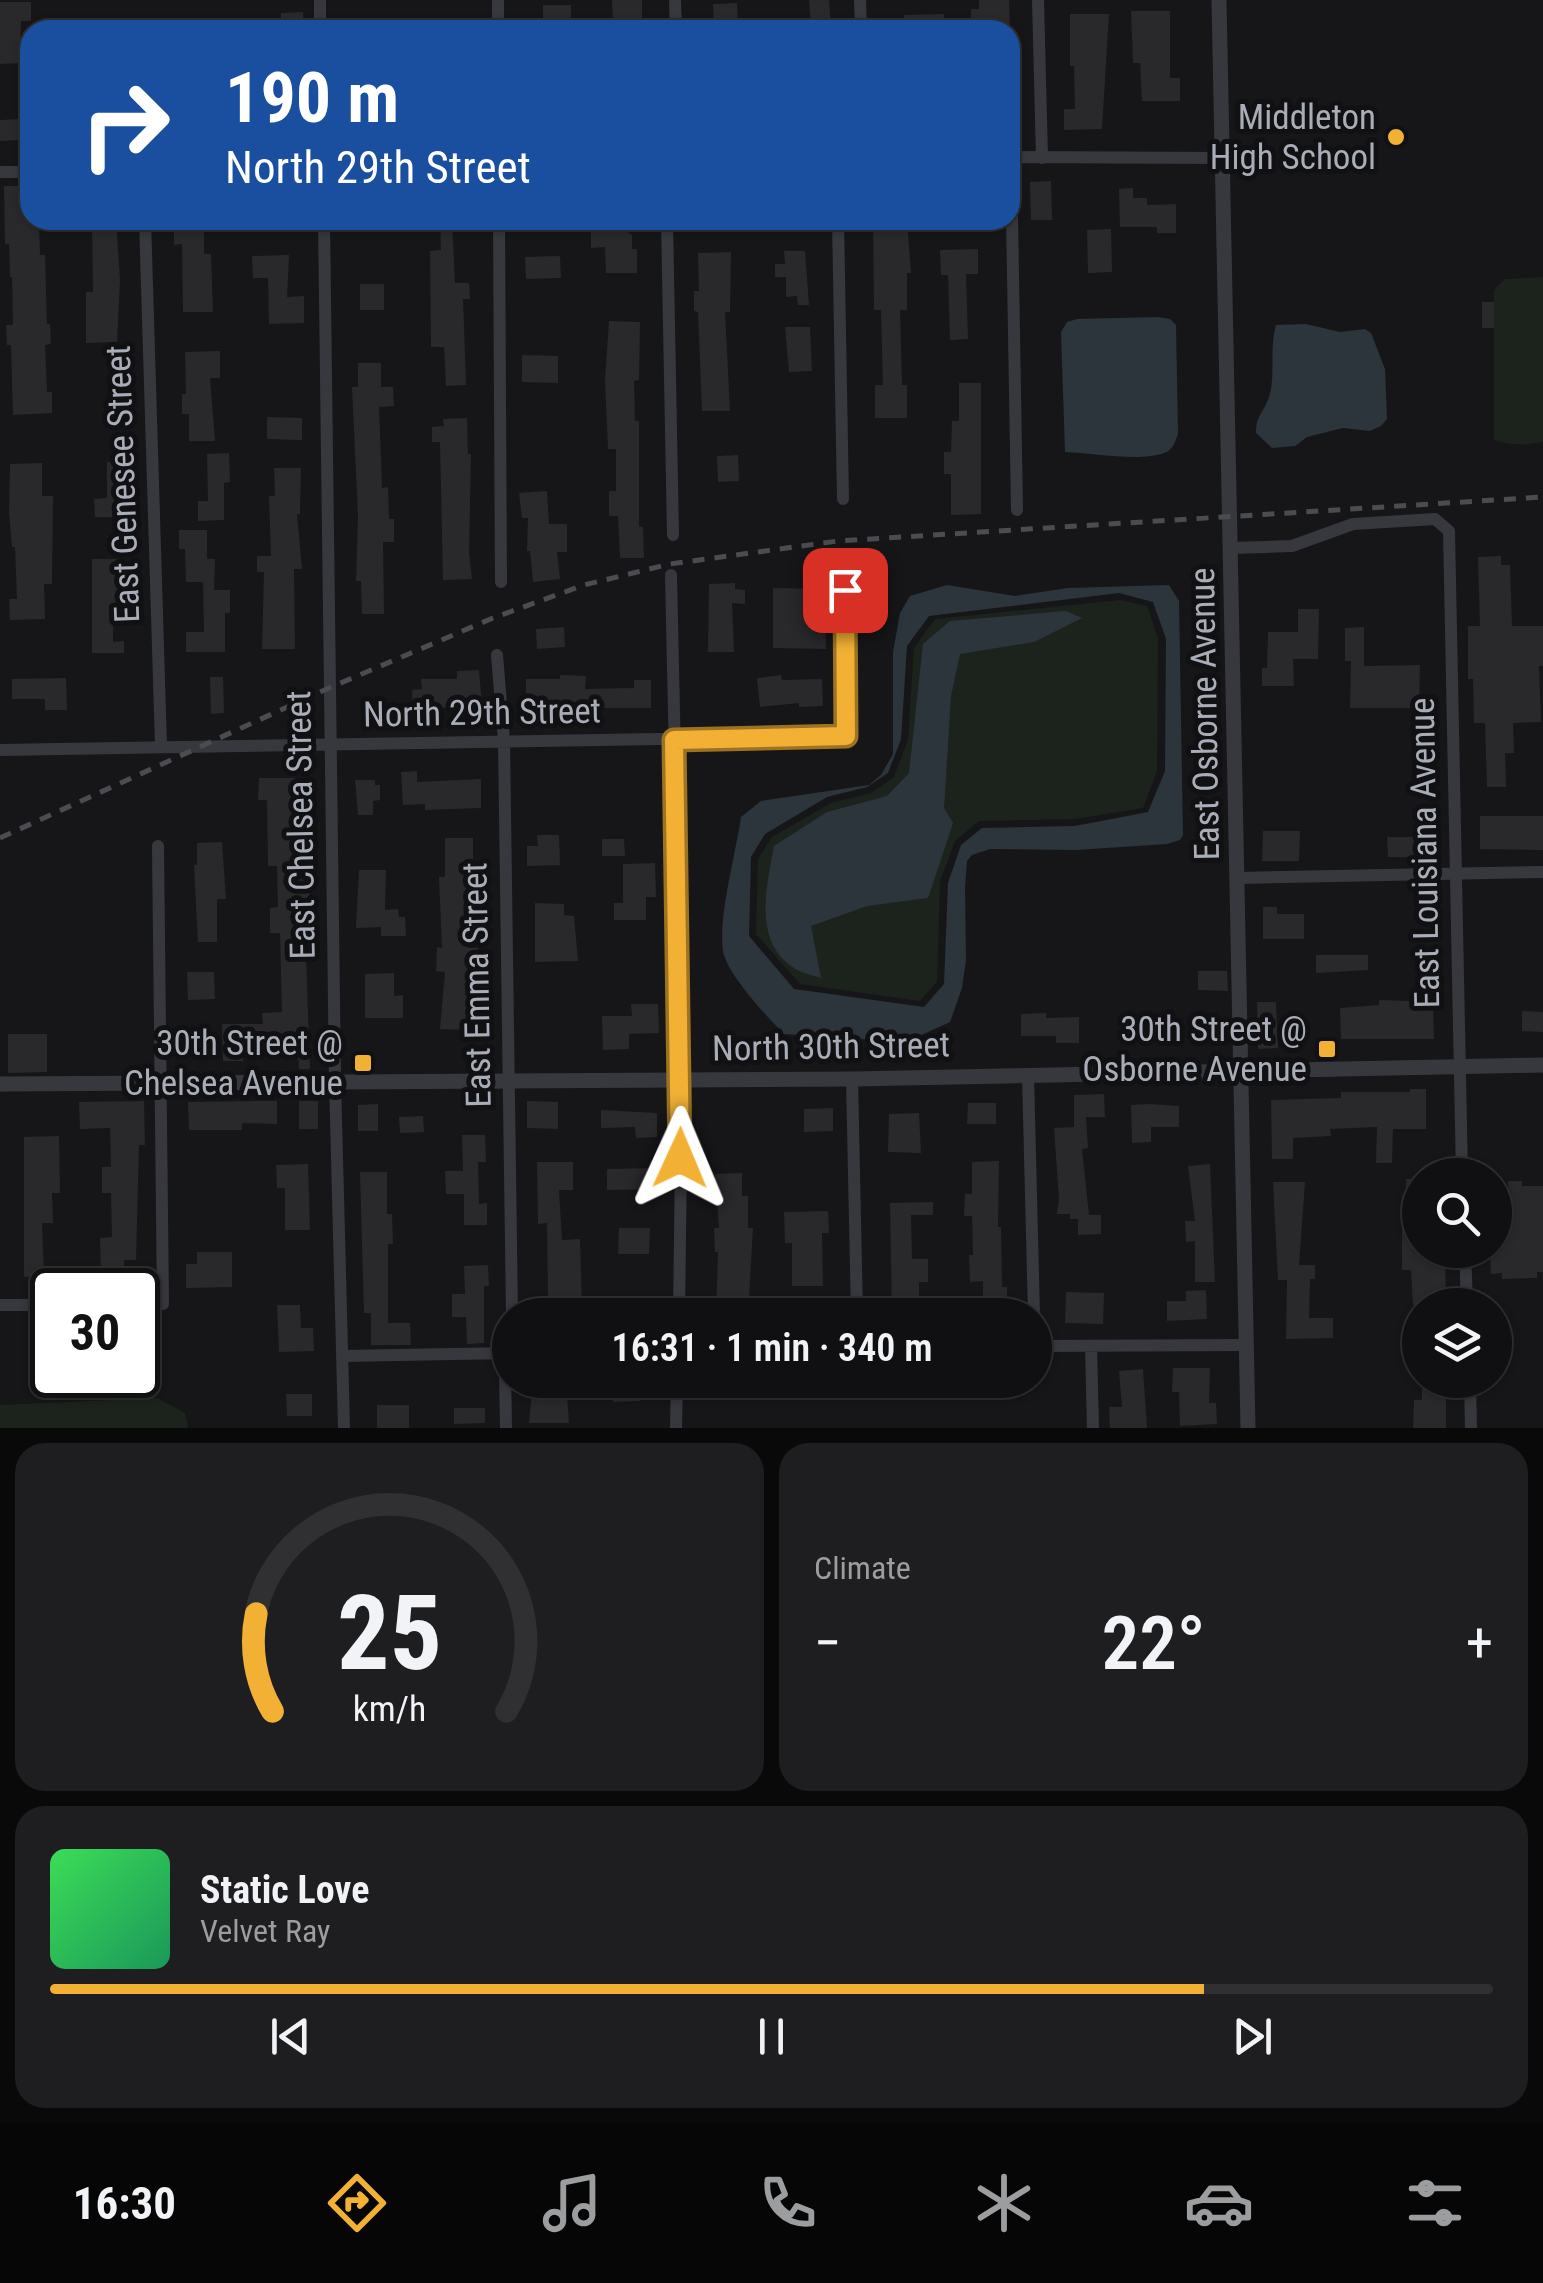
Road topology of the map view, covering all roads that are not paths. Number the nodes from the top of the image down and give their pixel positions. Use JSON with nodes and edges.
{"nodes":[{"id":1,"x":1038,"y":0,"type":"edge"},
{"id":2,"x":1219,"y":0,"type":"edge"},
{"id":3,"x":1020,"y":157,"type":"edge"},
{"id":4,"x":1042,"y":158,"type":"junction"},
{"id":5,"x":1223,"y":158,"type":"junction"},
{"id":6,"x":145,"y":230,"type":"edge"},
{"id":7,"x":324,"y":230,"type":"edge"},
{"id":8,"x":500,"y":230,"type":"edge"},
{"id":9,"x":667,"y":230,"type":"edge"},
{"id":10,"x":838,"y":230,"type":"edge"},
{"id":11,"x":1011,"y":230,"type":"edge"},
{"id":12,"x":842,"y":500,"type":"dead end"},
{"id":13,"x":1017,"y":510,"type":"dead end"},
{"id":14,"x":673,"y":535,"type":"dead end"},
{"id":15,"x":1232,"y":548,"type":"junction"},
{"id":16,"x":671,"y":575,"type":"dead end"},
{"id":17,"x":501,"y":582,"type":"dead end"},
{"id":18,"x":845,"y":590,"type":"dead end"},
{"id":19,"x":497,"y":655,"type":"dead end"},
{"id":20,"x":674,"y":740,"type":"junction"},
{"id":21,"x":504,"y":742,"type":"junction"},
{"id":22,"x":161,"y":746,"type":"junction"},
{"id":23,"x":330,"y":746,"type":"junction"},
{"id":24,"x":0,"y":750,"type":"edge"},
{"id":25,"x":158,"y":846,"type":"dead end"},
{"id":26,"x":1543,"y":872,"type":"edge"},
{"id":27,"x":1456,"y":874,"type":"junction"},
{"id":28,"x":1238,"y":878,"type":"junction"},
{"id":29,"x":1543,"y":1065,"type":"edge"},
{"id":30,"x":1458,"y":1067,"type":"junction"},
{"id":31,"x":1242,"y":1071,"type":"junction"},
{"id":32,"x":1028,"y":1075,"type":"junction"},
{"id":33,"x":852,"y":1078,"type":"junction"},
{"id":34,"x":682,"y":1079,"type":"junction"},
{"id":35,"x":335,"y":1080,"type":"junction"},
{"id":36,"x":508,"y":1081,"type":"junction"},
{"id":37,"x":159,"y":1082,"type":"junction"},
{"id":38,"x":0,"y":1084,"type":"edge"},
{"id":39,"x":1461,"y":1158,"type":"edge"},
{"id":40,"x":512,"y":1298,"type":"edge"},
{"id":41,"x":678,"y":1298,"type":"edge"},
{"id":42,"x":857,"y":1298,"type":"edge"},
{"id":43,"x":1034,"y":1298,"type":"edge"},
{"id":44,"x":160,"y":1304,"type":"edge"},
{"id":45,"x":30,"y":1305,"type":"edge"},
{"id":46,"x":0,"y":1306,"type":"edge"},
{"id":47,"x":1052,"y":1345,"type":"edge"},
{"id":48,"x":1247,"y":1345,"type":"junction"},
{"id":49,"x":1092,"y":1346,"type":"junction"},
{"id":50,"x":342,"y":1356,"type":"junction"},
{"id":51,"x":492,"y":1356,"type":"edge"},
{"id":52,"x":506,"y":1398,"type":"edge"},
{"id":53,"x":677,"y":1398,"type":"edge"},
{"id":54,"x":1471,"y":1398,"type":"edge"},
{"id":55,"x":344,"y":1428,"type":"edge"},
{"id":56,"x":506,"y":1428,"type":"edge"},
{"id":57,"x":676,"y":1428,"type":"edge"},
{"id":58,"x":1093,"y":1428,"type":"edge"},
{"id":59,"x":1248,"y":1428,"type":"edge"},
{"id":60,"x":1472,"y":1428,"type":"edge"}],
"edges":[{"from":1,"to":4,"type":"street"},
{"from":2,"to":5,"type":"street","name":"East Osborne Avenue"},
{"from":3,"to":4,"type":"street"},
{"from":4,"to":5,"type":"street"},
{"from":5,"to":15,"type":"street","name":"East Osborne Avenue"},
{"from":6,"to":22,"type":"street","name":"East Genesee Street"},
{"from":7,"to":23,"type":"street","name":"East Chelsea Street"},
{"from":8,"to":17,"type":"street"},
{"from":9,"to":14,"type":"street"},
{"from":10,"to":12,"type":"street"},
{"from":11,"to":13,"type":"street"},
{"from":15,"to":27,"type":"street","name":"East Louisiana Avenue"},
{"from":15,"to":28,"type":"street","name":"East Osborne Avenue"},
{"from":16,"to":20,"type":"street"},
{"from":18,"to":20,"type":"street","name":"North 29th Street"},
{"from":19,"to":21,"type":"street","name":"East Emma Street"},
{"from":20,"to":21,"type":"street","name":"North 29th Street"},
{"from":20,"to":34,"type":"street"},
{"from":21,"to":23,"type":"street","name":"North 29th Street"},
{"from":21,"to":36,"type":"street","name":"East Emma Street"},
{"from":22,"to":23,"type":"street","name":"North 29th Street"},
{"from":22,"to":24,"type":"street","name":"North 29th Street"},
{"from":23,"to":35,"type":"street","name":"East Chelsea Street"},
{"from":25,"to":37,"type":"street"},
{"from":26,"to":27,"type":"street"},
{"from":27,"to":28,"type":"street"},
{"from":27,"to":30,"type":"street","name":"East Louisiana Avenue"},
{"from":28,"to":31,"type":"street","name":"East Osborne Avenue"},
{"from":29,"to":30,"type":"street","name":"North 30th Street"},
{"from":30,"to":31,"type":"street","name":"North 30th Street"},
{"from":30,"to":39,"type":"street","name":"East Louisiana Avenue"},
{"from":31,"to":32,"type":"street","name":"North 30th Street"},
{"from":31,"to":48,"type":"street","name":"East Osborne Avenue"},
{"from":32,"to":33,"type":"street","name":"North 30th Street"},
{"from":32,"to":43,"type":"street"},
{"from":33,"to":34,"type":"street","name":"North 30th Street"},
{"from":33,"to":42,"type":"street"},
{"from":34,"to":36,"type":"street","name":"North 30th Street"},
{"from":34,"to":41,"type":"street"},
{"from":35,"to":36,"type":"street","name":"North 30th Street"},
{"from":35,"to":37,"type":"street","name":"North 30th Street"},
{"from":35,"to":50,"type":"street","name":"East Chelsea Street"},
{"from":36,"to":40,"type":"street","name":"East Emma Street"},
{"from":37,"to":38,"type":"street","name":"North 30th Street"},
{"from":37,"to":44,"type":"street"},
{"from":45,"to":46,"type":"street"},
{"from":47,"to":49,"type":"street"},
{"from":48,"to":49,"type":"street"},
{"from":48,"to":59,"type":"street","name":"East Osborne Avenue"},
{"from":49,"to":58,"type":"street"},
{"from":50,"to":51,"type":"street"},
{"from":50,"to":55,"type":"street","name":"East Chelsea Street"},
{"from":52,"to":56,"type":"street"},
{"from":53,"to":57,"type":"street"},
{"from":54,"to":60,"type":"street"}]}
